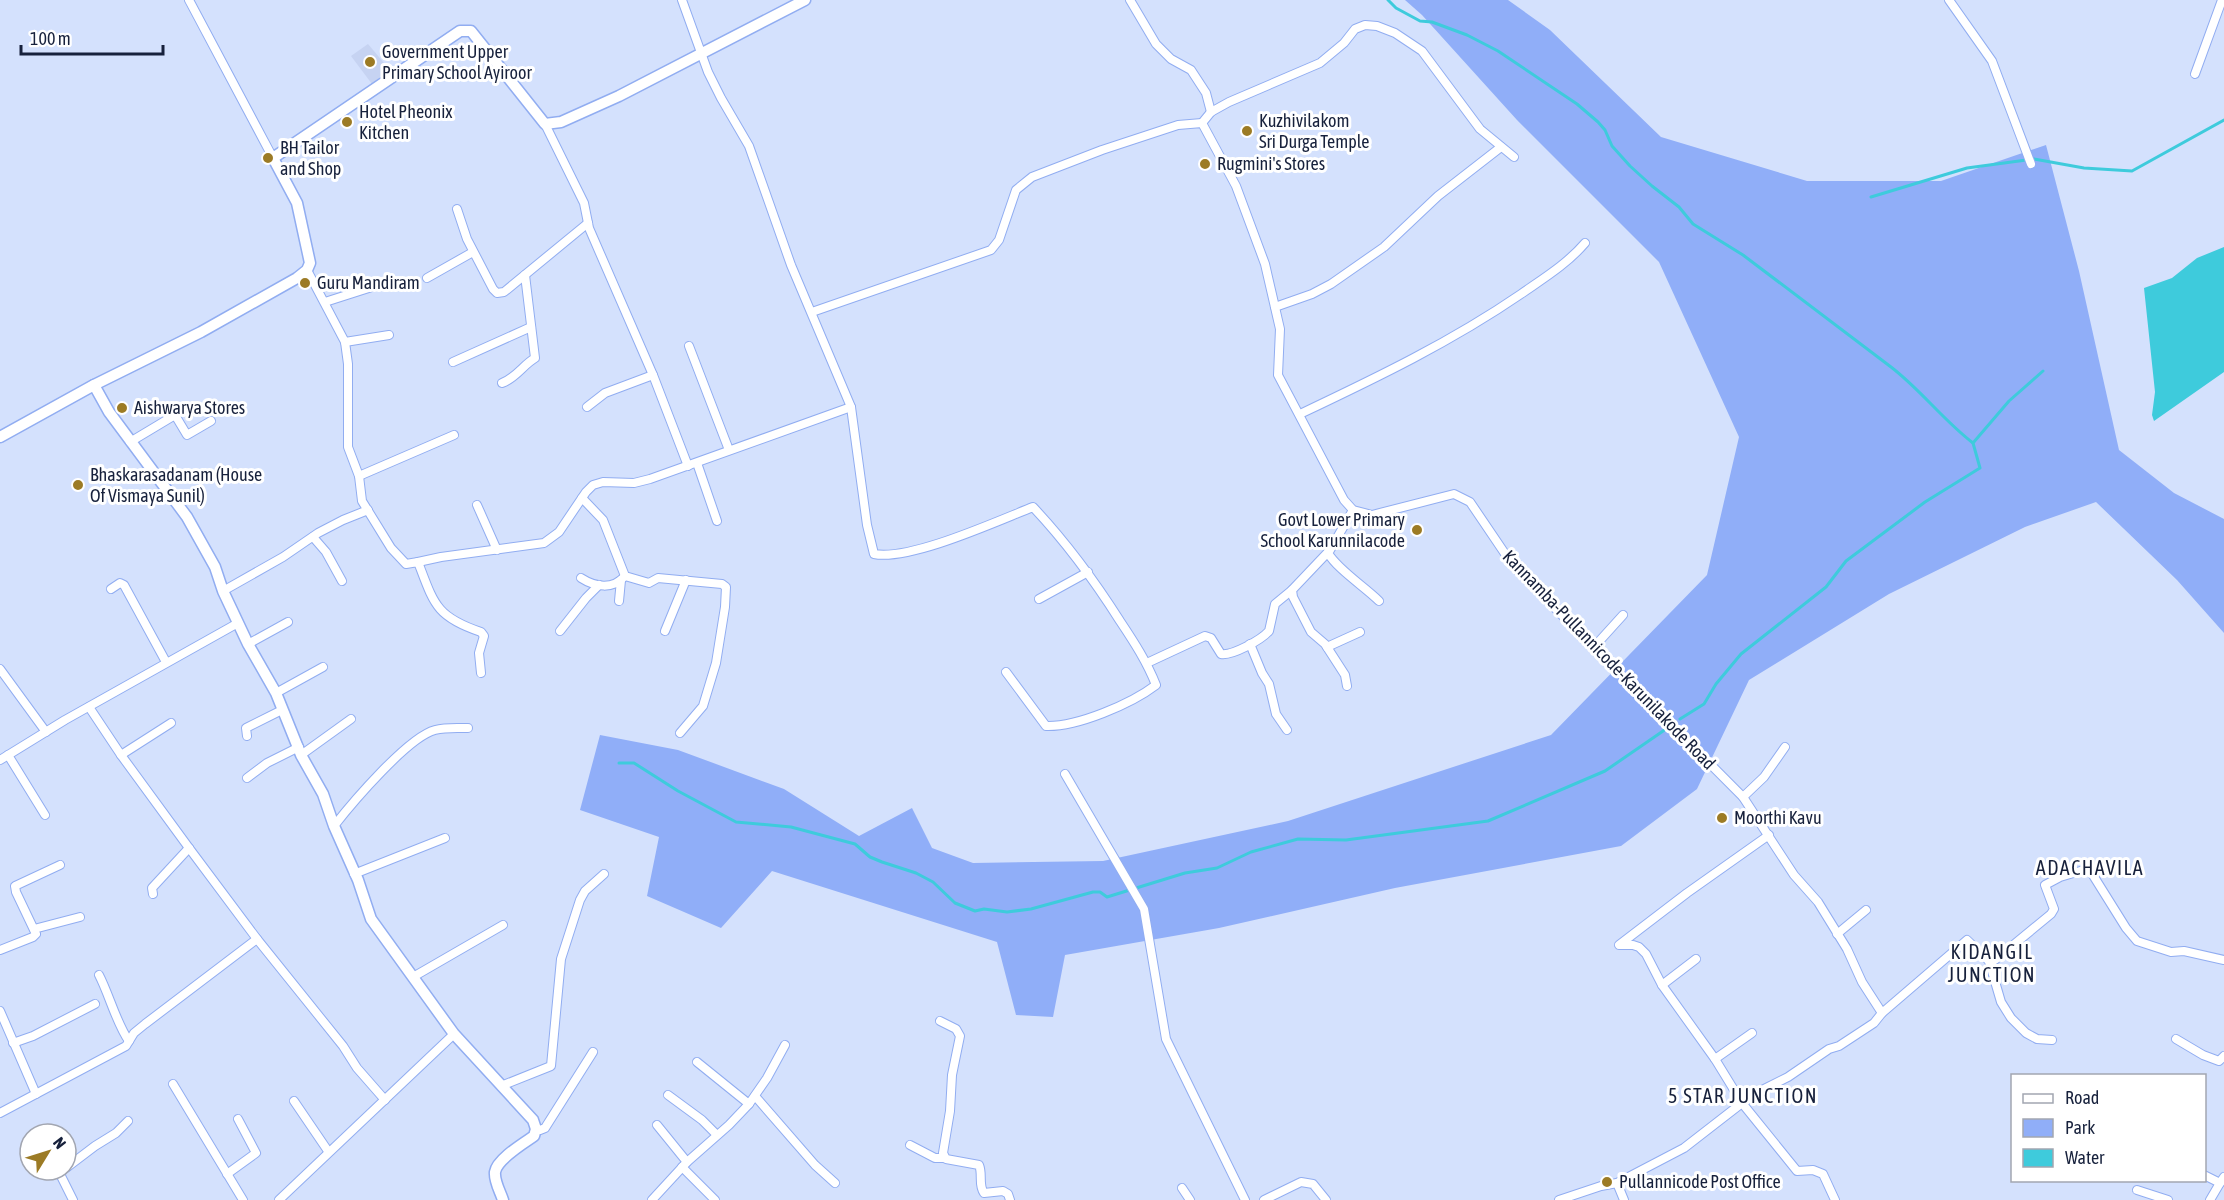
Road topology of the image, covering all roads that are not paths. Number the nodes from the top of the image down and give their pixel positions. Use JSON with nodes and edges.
{"nodes":[{"id":1,"x":189,"y":0,"type":"edge"},
{"id":2,"x":682,"y":0,"type":"edge"},
{"id":3,"x":805,"y":0,"type":"edge"},
{"id":4,"x":1130,"y":0,"type":"edge"},
{"id":5,"x":1949,"y":0,"type":"edge"},
{"id":6,"x":2222,"y":0,"type":"edge"},
{"id":7,"x":701,"y":53,"type":"junction"},
{"id":8,"x":2194,"y":74,"type":"dead end"},
{"id":9,"x":1211,"y":112,"type":"junction"},
{"id":10,"x":1202,"y":123,"type":"junction"},
{"id":11,"x":545,"y":124,"type":"junction"},
{"id":12,"x":1501,"y":147,"type":"junction"},
{"id":13,"x":1514,"y":157,"type":"dead end"},
{"id":14,"x":273,"y":158,"type":"junction"},
{"id":15,"x":2031,"y":164,"type":"dead end"},
{"id":16,"x":457,"y":209,"type":"dead end"},
{"id":17,"x":588,"y":223,"type":"junction"},
{"id":18,"x":1586,"y":243,"type":"dead end"},
{"id":19,"x":473,"y":252,"type":"junction"},
{"id":20,"x":307,"y":270,"type":"junction"},
{"id":21,"x":525,"y":275,"type":"junction"},
{"id":22,"x":427,"y":278,"type":"dead end"},
{"id":23,"x":375,"y":286,"type":"dead end"},
{"id":24,"x":325,"y":302,"type":"junction"},
{"id":25,"x":1275,"y":307,"type":"junction"},
{"id":26,"x":812,"y":312,"type":"junction"},
{"id":27,"x":531,"y":327,"type":"junction"},
{"id":28,"x":389,"y":335,"type":"dead end"},
{"id":29,"x":345,"y":342,"type":"junction"},
{"id":30,"x":689,"y":346,"type":"dead end"},
{"id":31,"x":453,"y":362,"type":"dead end"},
{"id":32,"x":653,"y":375,"type":"junction"},
{"id":33,"x":502,"y":383,"type":"dead end"},
{"id":34,"x":94,"y":385,"type":"junction"},
{"id":35,"x":587,"y":407,"type":"dead end"},
{"id":36,"x":851,"y":407,"type":"junction"},
{"id":37,"x":1300,"y":414,"type":"junction"},
{"id":38,"x":211,"y":421,"type":"dead end"},
{"id":39,"x":454,"y":435,"type":"dead end"},
{"id":40,"x":0,"y":437,"type":"edge"},
{"id":41,"x":130,"y":442,"type":"junction"},
{"id":42,"x":729,"y":450,"type":"junction"},
{"id":43,"x":697,"y":463,"type":"junction"},
{"id":44,"x":688,"y":466,"type":"junction"},
{"id":45,"x":359,"y":476,"type":"junction"},
{"id":46,"x":582,"y":498,"type":"junction"},
{"id":47,"x":477,"y":505,"type":"dead end"},
{"id":48,"x":368,"y":510,"type":"junction"},
{"id":49,"x":1353,"y":510,"type":"junction"},
{"id":50,"x":717,"y":521,"type":"dead end"},
{"id":51,"x":313,"y":537,"type":"junction"},
{"id":52,"x":497,"y":550,"type":"junction"},
{"id":53,"x":1328,"y":553,"type":"junction"},
{"id":54,"x":418,"y":562,"type":"junction"},
{"id":55,"x":1088,"y":572,"type":"junction"},
{"id":56,"x":581,"y":578,"type":"dead end"},
{"id":57,"x":623,"y":578,"type":"junction"},
{"id":58,"x":686,"y":580,"type":"junction"},
{"id":59,"x":342,"y":581,"type":"dead end"},
{"id":60,"x":599,"y":585,"type":"junction"},
{"id":61,"x":111,"y":589,"type":"dead end"},
{"id":62,"x":1292,"y":590,"type":"junction"},
{"id":63,"x":223,"y":591,"type":"junction"},
{"id":64,"x":1039,"y":599,"type":"dead end"},
{"id":65,"x":619,"y":601,"type":"dead end"},
{"id":66,"x":1379,"y":601,"type":"dead end"},
{"id":67,"x":1623,"y":615,"type":"dead end"},
{"id":68,"x":288,"y":622,"type":"dead end"},
{"id":69,"x":238,"y":623,"type":"junction"},
{"id":70,"x":560,"y":631,"type":"dead end"},
{"id":71,"x":665,"y":631,"type":"dead end"},
{"id":72,"x":1360,"y":632,"type":"dead end"},
{"id":73,"x":248,"y":644,"type":"junction"},
{"id":74,"x":1250,"y":644,"type":"junction"},
{"id":75,"x":1594,"y":647,"type":"junction"},
{"id":76,"x":1328,"y":648,"type":"junction"},
{"id":77,"x":166,"y":662,"type":"junction"},
{"id":78,"x":1147,"y":663,"type":"junction"},
{"id":79,"x":322,"y":667,"type":"dead end"},
{"id":80,"x":0,"y":669,"type":"edge"},
{"id":81,"x":1006,"y":672,"type":"dead end"},
{"id":82,"x":481,"y":673,"type":"dead end"},
{"id":83,"x":1347,"y":686,"type":"dead end"},
{"id":84,"x":276,"y":693,"type":"junction"},
{"id":85,"x":89,"y":707,"type":"junction"},
{"id":86,"x":282,"y":710,"type":"junction"},
{"id":87,"x":351,"y":719,"type":"dead end"},
{"id":88,"x":171,"y":723,"type":"dead end"},
{"id":89,"x":468,"y":729,"type":"dead end"},
{"id":90,"x":1287,"y":730,"type":"dead end"},
{"id":91,"x":46,"y":732,"type":"junction"},
{"id":92,"x":680,"y":733,"type":"dead end"},
{"id":93,"x":247,"y":736,"type":"dead end"},
{"id":94,"x":1785,"y":747,"type":"dead end"},
{"id":95,"x":300,"y":751,"type":"junction"},
{"id":96,"x":8,"y":755,"type":"junction"},
{"id":97,"x":121,"y":756,"type":"junction"},
{"id":98,"x":0,"y":760,"type":"edge"},
{"id":99,"x":1065,"y":774,"type":"dead end"},
{"id":100,"x":247,"y":778,"type":"dead end"},
{"id":101,"x":1743,"y":797,"type":"junction"},
{"id":102,"x":45,"y":814,"type":"dead end"},
{"id":103,"x":334,"y":826,"type":"junction"},
{"id":104,"x":1769,"y":835,"type":"junction"},
{"id":105,"x":445,"y":838,"type":"dead end"},
{"id":106,"x":189,"y":848,"type":"junction"},
{"id":107,"x":60,"y":865,"type":"dead end"},
{"id":108,"x":354,"y":874,"type":"junction"},
{"id":109,"x":604,"y":874,"type":"dead end"},
{"id":110,"x":153,"y":894,"type":"dead end"},
{"id":111,"x":1866,"y":910,"type":"dead end"},
{"id":112,"x":80,"y":917,"type":"dead end"},
{"id":113,"x":503,"y":925,"type":"dead end"},
{"id":114,"x":34,"y":929,"type":"junction"},
{"id":115,"x":1837,"y":934,"type":"junction"},
{"id":116,"x":257,"y":939,"type":"junction"},
{"id":117,"x":0,"y":950,"type":"edge"},
{"id":118,"x":1696,"y":959,"type":"dead end"},
{"id":119,"x":2224,"y":960,"type":"edge"},
{"id":120,"x":1989,"y":961,"type":"junction"},
{"id":121,"x":99,"y":975,"type":"dead end"},
{"id":122,"x":412,"y":977,"type":"junction"},
{"id":123,"x":1662,"y":985,"type":"junction"},
{"id":124,"x":95,"y":1004,"type":"dead end"},
{"id":125,"x":0,"y":1011,"type":"edge"},
{"id":126,"x":1882,"y":1013,"type":"junction"},
{"id":127,"x":940,"y":1021,"type":"dead end"},
{"id":128,"x":1752,"y":1033,"type":"dead end"},
{"id":129,"x":454,"y":1034,"type":"junction"},
{"id":130,"x":2176,"y":1039,"type":"dead end"},
{"id":131,"x":2052,"y":1040,"type":"dead end"},
{"id":132,"x":129,"y":1041,"type":"junction"},
{"id":133,"x":13,"y":1043,"type":"junction"},
{"id":134,"x":785,"y":1045,"type":"dead end"},
{"id":135,"x":593,"y":1053,"type":"dead end"},
{"id":136,"x":2224,"y":1056,"type":"edge"},
{"id":137,"x":1715,"y":1059,"type":"junction"},
{"id":138,"x":697,"y":1062,"type":"dead end"},
{"id":139,"x":173,"y":1084,"type":"dead end"},
{"id":140,"x":501,"y":1086,"type":"junction"},
{"id":141,"x":36,"y":1094,"type":"junction"},
{"id":142,"x":668,"y":1095,"type":"dead end"},
{"id":143,"x":755,"y":1096,"type":"junction"},
{"id":144,"x":385,"y":1100,"type":"junction"},
{"id":145,"x":294,"y":1101,"type":"dead end"},
{"id":146,"x":1742,"y":1103,"type":"junction"},
{"id":147,"x":749,"y":1104,"type":"junction"},
{"id":148,"x":0,"y":1113,"type":"edge"},
{"id":149,"x":238,"y":1119,"type":"dead end"},
{"id":150,"x":128,"y":1121,"type":"dead end"},
{"id":151,"x":657,"y":1125,"type":"dead end"},
{"id":152,"x":536,"y":1129,"type":"junction"},
{"id":153,"x":717,"y":1135,"type":"junction"},
{"id":154,"x":910,"y":1145,"type":"dead end"},
{"id":155,"x":328,"y":1152,"type":"junction"},
{"id":156,"x":945,"y":1158,"type":"junction"},
{"id":157,"x":78,"y":1160,"type":"edge"},
{"id":158,"x":685,"y":1164,"type":"junction"},
{"id":159,"x":227,"y":1174,"type":"junction"},
{"id":160,"x":2206,"y":1175,"type":"edge"},
{"id":161,"x":2222,"y":1180,"type":"edge"},
{"id":162,"x":64,"y":1182,"type":"edge"},
{"id":163,"x":835,"y":1183,"type":"dead end"},
{"id":164,"x":1617,"y":1183,"type":"junction"},
{"id":165,"x":1182,"y":1188,"type":"dead end"},
{"id":166,"x":2137,"y":1190,"type":"dead end"},
{"id":167,"x":1833,"y":1199,"type":"edge"},
{"id":168,"x":74,"y":1200,"type":"edge"},
{"id":169,"x":243,"y":1200,"type":"edge"},
{"id":170,"x":279,"y":1200,"type":"edge"},
{"id":171,"x":502,"y":1200,"type":"edge"},
{"id":172,"x":651,"y":1200,"type":"edge"},
{"id":173,"x":715,"y":1200,"type":"edge"},
{"id":174,"x":1010,"y":1200,"type":"edge"},
{"id":175,"x":1190,"y":1200,"type":"edge"},
{"id":176,"x":1245,"y":1200,"type":"edge"},
{"id":177,"x":1264,"y":1200,"type":"edge"},
{"id":178,"x":1326,"y":1200,"type":"edge"},
{"id":179,"x":1559,"y":1200,"type":"edge"},
{"id":180,"x":1624,"y":1200,"type":"edge"},
{"id":181,"x":2168,"y":1200,"type":"edge"},
{"id":182,"x":2210,"y":1200,"type":"edge"}],
"edges":[{"from":1,"to":14,"type":"street"},
{"from":2,"to":7,"type":"street"},
{"from":3,"to":7,"type":"main road"},
{"from":4,"to":9,"type":"street"},
{"from":5,"to":15,"type":"street"},
{"from":6,"to":8,"type":"street"},
{"from":7,"to":11,"type":"main road"},
{"from":7,"to":26,"type":"street"},
{"from":9,"to":10,"type":"street"},
{"from":9,"to":12,"type":"street"},
{"from":10,"to":25,"type":"street"},
{"from":10,"to":26,"type":"street"},
{"from":11,"to":14,"type":"main road"},
{"from":11,"to":17,"type":"street"},
{"from":12,"to":13,"type":"street"},
{"from":12,"to":25,"type":"street"},
{"from":14,"to":20,"type":"main road"},
{"from":16,"to":19,"type":"street"},
{"from":17,"to":21,"type":"street"},
{"from":17,"to":32,"type":"street"},
{"from":18,"to":37,"type":"street"},
{"from":19,"to":21,"type":"street"},
{"from":19,"to":22,"type":"street"},
{"from":20,"to":24,"type":"street"},
{"from":20,"to":34,"type":"main road"},
{"from":21,"to":27,"type":"street"},
{"from":23,"to":24,"type":"street"},
{"from":24,"to":29,"type":"street"},
{"from":25,"to":37,"type":"street"},
{"from":26,"to":36,"type":"street"},
{"from":27,"to":31,"type":"street"},
{"from":27,"to":33,"type":"street"},
{"from":28,"to":29,"type":"street"},
{"from":29,"to":45,"type":"street"},
{"from":30,"to":42,"type":"street"},
{"from":32,"to":35,"type":"street"},
{"from":32,"to":44,"type":"street"},
{"from":34,"to":40,"type":"main road"},
{"from":34,"to":41,"type":"main road"},
{"from":36,"to":42,"type":"street"},
{"from":36,"to":55,"type":"street"},
{"from":37,"to":49,"type":"street"},
{"from":38,"to":41,"type":"street"},
{"from":39,"to":45,"type":"street"},
{"from":41,"to":63,"type":"main road"},
{"from":42,"to":43,"type":"street"},
{"from":43,"to":44,"type":"street"},
{"from":43,"to":50,"type":"street"},
{"from":44,"to":46,"type":"street"},
{"from":45,"to":48,"type":"street"},
{"from":46,"to":52,"type":"street"},
{"from":46,"to":57,"type":"street"},
{"from":47,"to":52,"type":"street"},
{"from":48,"to":51,"type":"street"},
{"from":48,"to":54,"type":"street"},
{"from":49,"to":53,"type":"street"},
{"from":49,"to":75,"type":"street","name":"Kannamba-Pullannicode-Karunilakode Road"},
{"from":51,"to":59,"type":"street"},
{"from":51,"to":63,"type":"street"},
{"from":52,"to":54,"type":"street"},
{"from":53,"to":62,"type":"street"},
{"from":53,"to":66,"type":"street"},
{"from":54,"to":82,"type":"street"},
{"from":55,"to":64,"type":"street"},
{"from":55,"to":78,"type":"street"},
{"from":56,"to":60,"type":"street"},
{"from":57,"to":58,"type":"street"},
{"from":57,"to":60,"type":"street"},
{"from":57,"to":65,"type":"street"},
{"from":58,"to":71,"type":"street"},
{"from":58,"to":92,"type":"street"},
{"from":60,"to":70,"type":"street"},
{"from":61,"to":77,"type":"street"},
{"from":62,"to":74,"type":"street"},
{"from":62,"to":76,"type":"street"},
{"from":63,"to":69,"type":"main road"},
{"from":67,"to":75,"type":"street"},
{"from":68,"to":73,"type":"street"},
{"from":69,"to":73,"type":"main road"},
{"from":69,"to":77,"type":"street"},
{"from":72,"to":76,"type":"street"},
{"from":73,"to":84,"type":"main road"},
{"from":74,"to":78,"type":"street"},
{"from":74,"to":90,"type":"street"},
{"from":75,"to":101,"type":"street","name":"Kannamba-Pullannicode-Karunilakode Road"},
{"from":76,"to":83,"type":"street"},
{"from":77,"to":85,"type":"street"},
{"from":78,"to":81,"type":"street"},
{"from":79,"to":84,"type":"street"},
{"from":80,"to":91,"type":"street"},
{"from":84,"to":86,"type":"main road"},
{"from":85,"to":91,"type":"street"},
{"from":85,"to":97,"type":"street"},
{"from":86,"to":93,"type":"street"},
{"from":86,"to":95,"type":"main road"},
{"from":87,"to":95,"type":"street"},
{"from":88,"to":97,"type":"street"},
{"from":89,"to":103,"type":"street"},
{"from":91,"to":96,"type":"street"},
{"from":94,"to":101,"type":"street"},
{"from":95,"to":100,"type":"street"},
{"from":95,"to":103,"type":"main road"},
{"from":96,"to":98,"type":"street"},
{"from":96,"to":102,"type":"street"},
{"from":97,"to":106,"type":"street"},
{"from":99,"to":176,"type":"street"},
{"from":101,"to":104,"type":"street","name":"Kannamba-Pullannicode-Karunilakode Road"},
{"from":103,"to":108,"type":"main road"},
{"from":104,"to":115,"type":"street","name":"Kannamba-Pullannicode-Karunilakode Road"},
{"from":104,"to":123,"type":"street"},
{"from":105,"to":108,"type":"street"},
{"from":106,"to":110,"type":"street"},
{"from":106,"to":116,"type":"street"},
{"from":107,"to":114,"type":"street"},
{"from":108,"to":122,"type":"main road"},
{"from":109,"to":140,"type":"street"},
{"from":111,"to":115,"type":"street"},
{"from":112,"to":114,"type":"street"},
{"from":113,"to":122,"type":"street"},
{"from":114,"to":117,"type":"street"},
{"from":115,"to":126,"type":"street","name":"Kannamba-Pullannicode-Karunilakode Road"},
{"from":116,"to":132,"type":"street"},
{"from":116,"to":144,"type":"street"},
{"from":118,"to":123,"type":"street"},
{"from":119,"to":120,"type":"street"},
{"from":120,"to":126,"type":"street"},
{"from":120,"to":131,"type":"street"},
{"from":121,"to":132,"type":"street"},
{"from":122,"to":129,"type":"main road"},
{"from":123,"to":137,"type":"street"},
{"from":124,"to":133,"type":"street"},
{"from":125,"to":133,"type":"street"},
{"from":126,"to":146,"type":"street"},
{"from":127,"to":156,"type":"street"},
{"from":128,"to":137,"type":"street"},
{"from":129,"to":140,"type":"main road"},
{"from":129,"to":144,"type":"street"},
{"from":130,"to":136,"type":"street"},
{"from":132,"to":141,"type":"street"},
{"from":133,"to":141,"type":"street"},
{"from":134,"to":143,"type":"street"},
{"from":135,"to":152,"type":"street"},
{"from":137,"to":146,"type":"street"},
{"from":138,"to":147,"type":"street"},
{"from":139,"to":159,"type":"street"},
{"from":140,"to":152,"type":"main road"},
{"from":141,"to":148,"type":"street"},
{"from":142,"to":153,"type":"street"},
{"from":143,"to":147,"type":"street"},
{"from":143,"to":163,"type":"street"},
{"from":144,"to":155,"type":"street"},
{"from":145,"to":155,"type":"street"},
{"from":146,"to":164,"type":"street"},
{"from":146,"to":167,"type":"street"},
{"from":147,"to":153,"type":"street"},
{"from":149,"to":159,"type":"street"},
{"from":150,"to":157,"type":"street"},
{"from":151,"to":158,"type":"street"},
{"from":152,"to":171,"type":"main road"},
{"from":153,"to":158,"type":"street"},
{"from":154,"to":156,"type":"street"},
{"from":155,"to":170,"type":"street"},
{"from":156,"to":174,"type":"street"},
{"from":158,"to":172,"type":"street"},
{"from":158,"to":173,"type":"street"},
{"from":159,"to":169,"type":"street"},
{"from":160,"to":161,"type":"street"},
{"from":161,"to":182,"type":"street"},
{"from":162,"to":168,"type":"street"},
{"from":164,"to":179,"type":"street"},
{"from":164,"to":180,"type":"street"},
{"from":165,"to":175,"type":"street"},
{"from":166,"to":181,"type":"street"},
{"from":177,"to":178,"type":"street"}]}
